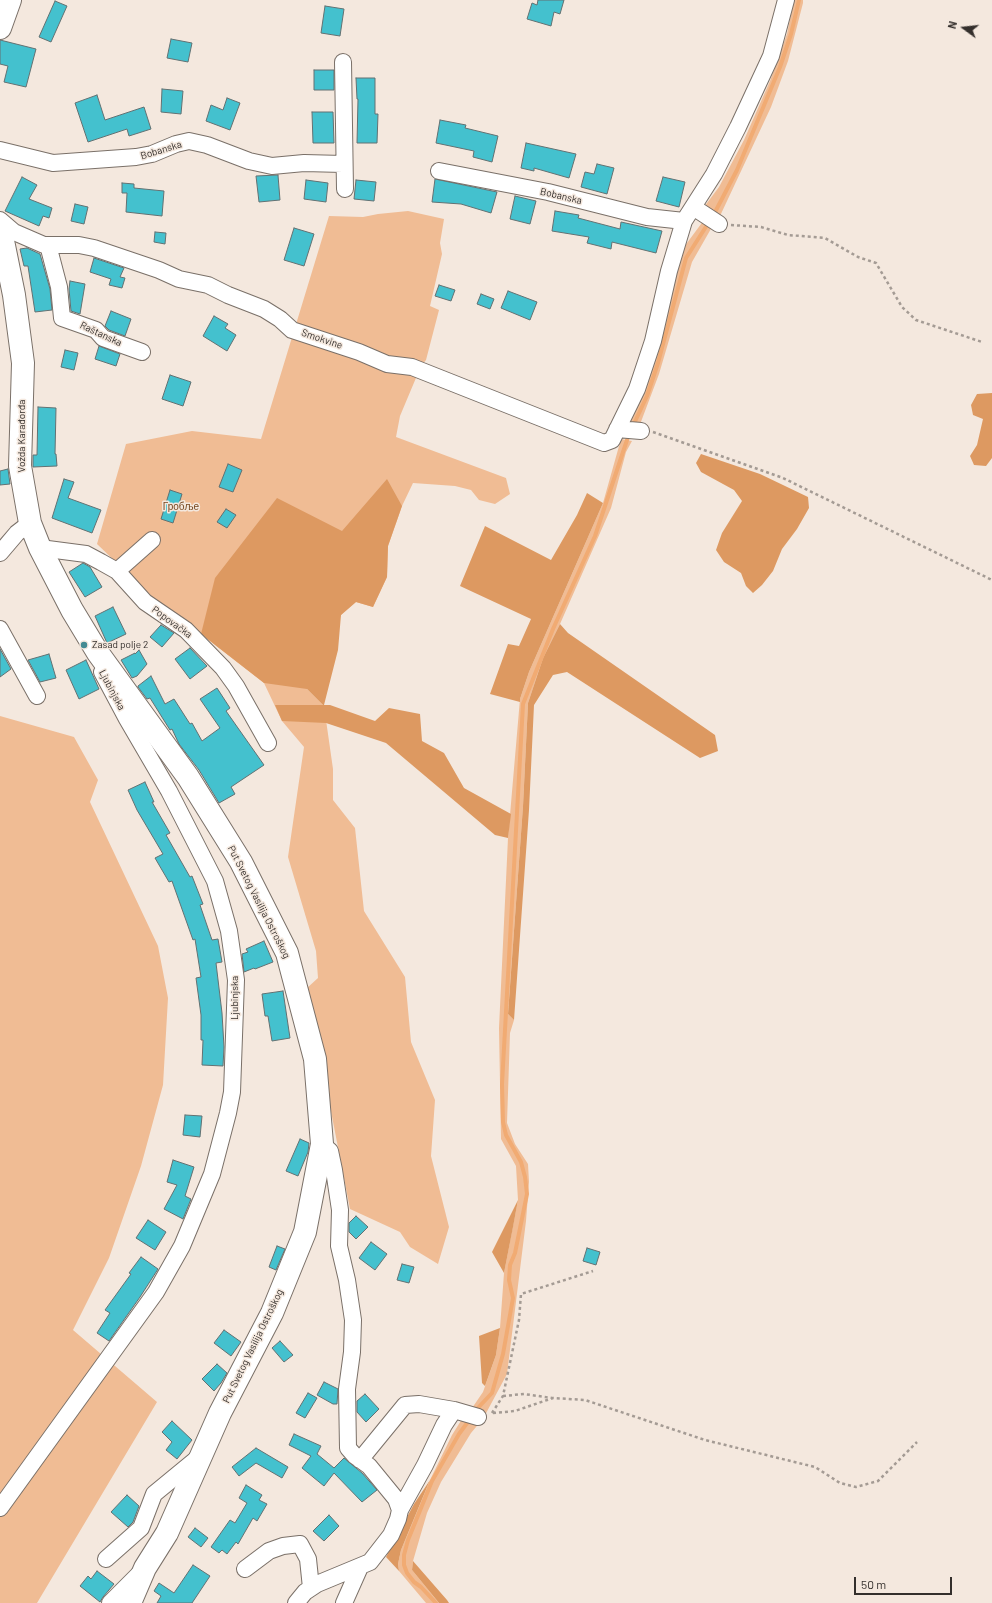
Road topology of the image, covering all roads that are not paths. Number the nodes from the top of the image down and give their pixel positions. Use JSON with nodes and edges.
{"nodes":[{"id":1,"x":786,"y":0,"type":"edge"},
{"id":2,"x":7,"y":4,"type":"edge"},
{"id":3,"x":0,"y":28,"type":"edge"},
{"id":4,"x":343,"y":62,"type":"dead end"},
{"id":5,"x":0,"y":150,"type":"edge"},
{"id":6,"x":343,"y":164,"type":"junction"},
{"id":7,"x":439,"y":171,"type":"dead end"},
{"id":8,"x":345,"y":189,"type":"dead end"},
{"id":9,"x":693,"y":207,"type":"junction"},
{"id":10,"x":0,"y":220,"type":"edge"},
{"id":11,"x":684,"y":221,"type":"junction"},
{"id":12,"x":719,"y":224,"type":"road end"},
{"id":13,"x":0,"y":226,"type":"edge"},
{"id":14,"x":48,"y":245,"type":"junction"},
{"id":15,"x":142,"y":352,"type":"dead end"},
{"id":16,"x":620,"y":429,"type":"junction"},
{"id":17,"x":641,"y":430,"type":"road end"},
{"id":18,"x":30,"y":523,"type":"junction"},
{"id":19,"x":152,"y":540,"type":"dead end"},
{"id":20,"x":40,"y":548,"type":"junction"},
{"id":21,"x":0,"y":553,"type":"edge"},
{"id":22,"x":117,"y":571,"type":"junction"},
{"id":23,"x":0,"y":629,"type":"edge"},
{"id":24,"x":98,"y":653,"type":"junction"},
{"id":25,"x":37,"y":696,"type":"dead end"},
{"id":26,"x":268,"y":743,"type":"dead end"},
{"id":27,"x":322,"y":1144,"type":"junction"},
{"id":28,"x":454,"y":1410,"type":"junction"},
{"id":29,"x":486,"y":1415,"type":"road end"},
{"id":30,"x":202,"y":1454,"type":"junction"},
{"id":31,"x":360,"y":1460,"type":"junction"},
{"id":32,"x":0,"y":1508,"type":"edge"},
{"id":33,"x":400,"y":1510,"type":"junction"},
{"id":34,"x":106,"y":1558,"type":"dead end"},
{"id":35,"x":360,"y":1567,"type":"junction"},
{"id":36,"x":145,"y":1568,"type":"junction"},
{"id":37,"x":245,"y":1569,"type":"dead end"},
{"id":38,"x":311,"y":1588,"type":"junction"},
{"id":39,"x":110,"y":1603,"type":"edge"},
{"id":40,"x":130,"y":1603,"type":"edge"},
{"id":41,"x":296,"y":1603,"type":"edge"},
{"id":42,"x":344,"y":1603,"type":"edge"}],
"edges":[{"from":1,"to":9,"type":"street"},
{"from":2,"to":3,"type":"street"},
{"from":4,"to":6,"type":"street"},
{"from":5,"to":6,"type":"street","name":"Bobanska"},
{"from":6,"to":8,"type":"street"},
{"from":7,"to":11,"type":"street","name":"Bobanska"},
{"from":9,"to":11,"type":"street"},
{"from":9,"to":12,"type":"street"},
{"from":10,"to":14,"type":"street","name":"Smokvine"},
{"from":11,"to":16,"type":"street"},
{"from":13,"to":18,"type":"street","name":"Vožda Karađorđa"},
{"from":14,"to":15,"type":"street","name":"Raštanska"},
{"from":14,"to":16,"type":"street","name":"Smokvine"},
{"from":16,"to":17,"type":"street"},
{"from":18,"to":20,"type":"street","name":"Vožda Karađorđa"},
{"from":18,"to":21,"type":"street"},
{"from":19,"to":22,"type":"street"},
{"from":20,"to":22,"type":"street","name":"Popovačka"},
{"from":20,"to":24,"type":"street","name":"Vožda Karađorđa"},
{"from":22,"to":26,"type":"street","name":"Popovačka"},
{"from":23,"to":25,"type":"street"},
{"from":24,"to":27,"type":"street","name":"Put Svetog Vasilija Ostroškog"},
{"from":24,"to":32,"type":"street","name":"Ljubinjska"},
{"from":27,"to":30,"type":"street","name":"Put Svetog Vasilija Ostroškog"},
{"from":27,"to":31,"type":"street"},
{"from":28,"to":29,"type":"street"},
{"from":28,"to":31,"type":"street"},
{"from":28,"to":33,"type":"street"},
{"from":30,"to":34,"type":"street"},
{"from":30,"to":36,"type":"street","name":"Put Svetog Vasilija Ostroškog"},
{"from":31,"to":33,"type":"street"},
{"from":33,"to":35,"type":"street"},
{"from":35,"to":38,"type":"street"},
{"from":35,"to":42,"type":"street"},
{"from":36,"to":39,"type":"street"},
{"from":36,"to":40,"type":"street","name":"Put Svetog Vasilija Ostroškog"},
{"from":37,"to":38,"type":"street"},
{"from":38,"to":41,"type":"street"}]}
